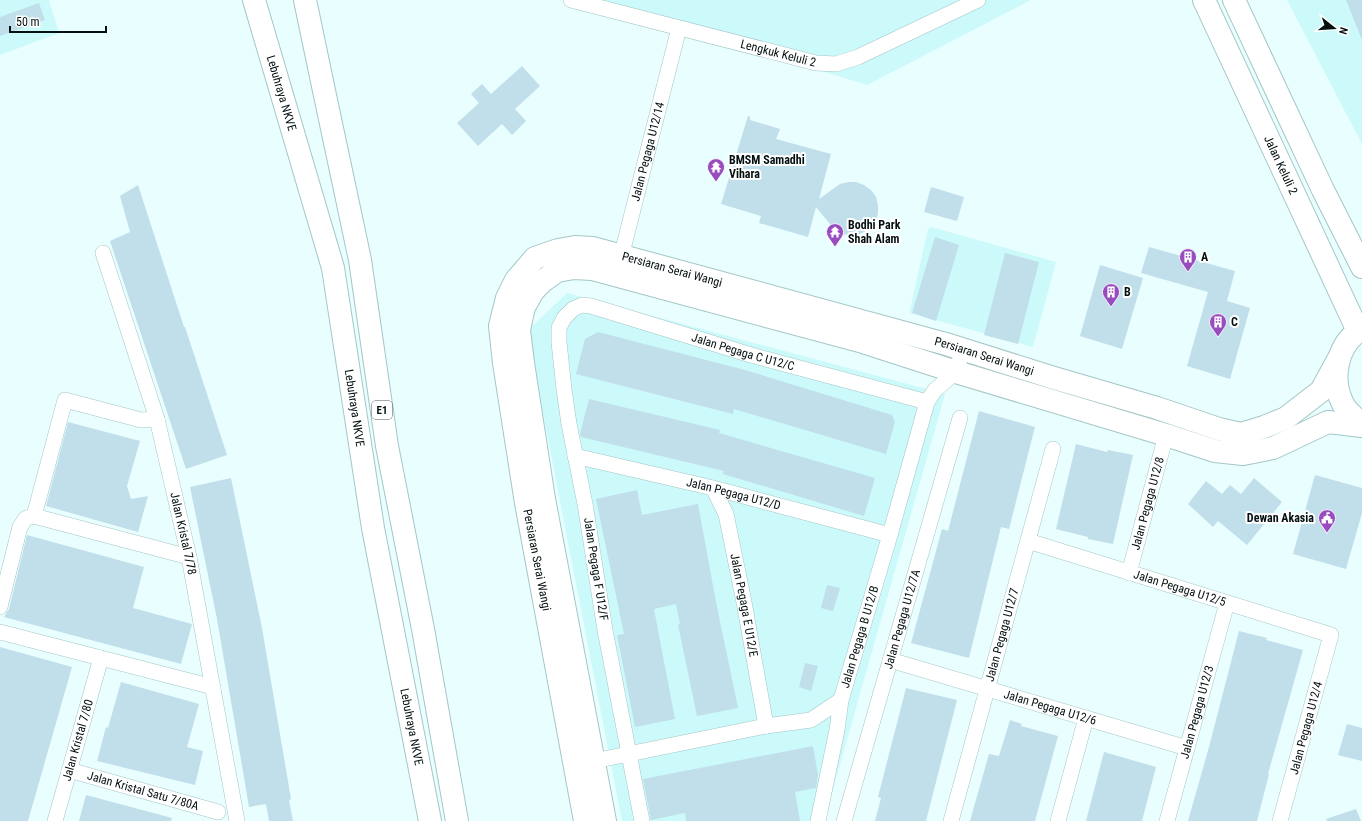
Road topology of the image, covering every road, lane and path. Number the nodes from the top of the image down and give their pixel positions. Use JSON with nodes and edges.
{"nodes":[{"id":1,"x":254,"y":0,"type":"edge"},
{"id":2,"x":305,"y":0,"type":"edge"},
{"id":3,"x":571,"y":0,"type":"edge"},
{"id":4,"x":978,"y":0,"type":"edge"},
{"id":5,"x":1204,"y":0,"type":"edge"},
{"id":6,"x":1234,"y":0,"type":"edge"},
{"id":7,"x":679,"y":28,"type":"junction"},
{"id":8,"x":1323,"y":190,"type":"junction"},
{"id":9,"x":1362,"y":242,"type":"edge"},
{"id":10,"x":103,"y":253,"type":"dead end"},
{"id":11,"x":619,"y":265,"type":"junction"},
{"id":12,"x":1362,"y":267,"type":"edge"},
{"id":13,"x":564,"y":318,"type":"joint"},
{"id":14,"x":1360,"y":330,"type":"edge"},
{"id":15,"x":963,"y":349,"type":"junction"},
{"id":16,"x":1339,"y":358,"type":"junction"},
{"id":17,"x":956,"y":372,"type":"junction"},
{"id":18,"x":927,"y":402,"type":"junction"},
{"id":19,"x":960,"y":418,"type":"dead end"},
{"id":20,"x":157,"y":419,"type":"junction"},
{"id":21,"x":1362,"y":425,"type":"edge"},
{"id":22,"x":1166,"y":435,"type":"junction"},
{"id":23,"x":1053,"y":449,"type":"dead end"},
{"id":24,"x":576,"y":456,"type":"junction"},
{"id":25,"x":713,"y":488,"type":"junction"},
{"id":26,"x":34,"y":516,"type":"junction"},
{"id":27,"x":890,"y":535,"type":"junction"},
{"id":28,"x":1028,"y":541,"type":"junction"},
{"id":29,"x":189,"y":557,"type":"junction"},
{"id":30,"x":1129,"y":573,"type":"junction"},
{"id":31,"x":1227,"y":603,"type":"junction"},
{"id":32,"x":0,"y":606,"type":"edge"},
{"id":33,"x":0,"y":632,"type":"edge"},
{"id":34,"x":1331,"y":635,"type":"joint"},
{"id":35,"x":101,"y":658,"type":"junction"},
{"id":36,"x":890,"y":660,"type":"junction"},
{"id":37,"x":213,"y":687,"type":"junction"},
{"id":38,"x":987,"y":689,"type":"junction"},
{"id":39,"x":840,"y":700,"type":"junction"},
{"id":40,"x":1086,"y":718,"type":"junction"},
{"id":41,"x":766,"y":726,"type":"junction"},
{"id":42,"x":1187,"y":748,"type":"junction"},
{"id":43,"x":629,"y":753,"type":"junction"},
{"id":44,"x":584,"y":763,"type":"junction"},
{"id":45,"x":69,"y":770,"type":"junction"},
{"id":46,"x":218,"y":812,"type":"dead end"},
{"id":47,"x":55,"y":821,"type":"edge"},
{"id":48,"x":237,"y":821,"type":"edge"},
{"id":49,"x":430,"y":821,"type":"edge"},
{"id":50,"x":457,"y":821,"type":"edge"},
{"id":51,"x":585,"y":821,"type":"edge"},
{"id":52,"x":605,"y":821,"type":"edge"},
{"id":53,"x":642,"y":821,"type":"edge"},
{"id":54,"x":818,"y":821,"type":"edge"},
{"id":55,"x":844,"y":821,"type":"edge"},
{"id":56,"x":951,"y":821,"type":"edge"},
{"id":57,"x":1058,"y":821,"type":"edge"},
{"id":58,"x":1167,"y":821,"type":"edge"},
{"id":59,"x":1280,"y":821,"type":"edge"}],
"edges":[{"from":1,"to":49,"type":"main road","name":"Lebuhraya NKVE","number":"E1"},
{"from":2,"to":50,"type":"main road","number":"E1"},
{"from":3,"to":7,"type":"street","name":"Lengkuk Keluli 2"},
{"from":4,"to":7,"type":"street","name":"Lengkuk Keluli 2"},
{"from":5,"to":14,"type":"main road","name":"Jalan Keluli 2"},
{"from":6,"to":8,"type":"main road"},
{"from":7,"to":11,"type":"street","name":"Jalan Pegaga U12/14"},
{"from":8,"to":9,"type":"main road"},
{"from":8,"to":12,"type":"main road"},
{"from":10,"to":20,"type":"street","name":"Jalan Kristal 7/78"},
{"from":11,"to":15,"type":"main road","name":"Persiaran Serai Wangi"},
{"from":11,"to":17,"type":"main road","name":"Persiaran Serai Wangi"},
{"from":11,"to":44,"type":"main road","name":"Persiaran Serai Wangi"},
{"from":13,"to":18,"type":"street","name":"Jalan Pegaga C U12/C"},
{"from":13,"to":24,"type":"street","name":"Jalan Pegaga F U12/F"},
{"from":14,"to":16,"type":"main road","name":"Persiaran Serai Wangi"},
{"from":15,"to":16,"type":"main road","name":"Persiaran Serai Wangi"},
{"from":15,"to":17,"type":"street"},
{"from":16,"to":21,"type":"main road"},
{"from":17,"to":18,"type":"street","name":"Jalan Pegaga B U12/B"},
{"from":17,"to":22,"type":"main road","name":"Persiaran Serai Wangi"},
{"from":18,"to":27,"type":"street","name":"Jalan Pegaga B U12/B"},
{"from":19,"to":36,"type":"street","name":"Jalan Pegaga U12/7A"},
{"from":20,"to":26,"type":"street"},
{"from":20,"to":29,"type":"street","name":"Jalan Kristal 7/78"},
{"from":21,"to":22,"type":"main road","name":"Persiaran Serai Wangi"},
{"from":22,"to":30,"type":"street","name":"Jalan Pegaga U12/8"},
{"from":23,"to":28,"type":"street","name":"Jalan Pegaga U12/7"},
{"from":24,"to":25,"type":"street","name":"Jalan Pegaga U12/D"},
{"from":24,"to":43,"type":"street","name":"Jalan Pegaga F U12/F"},
{"from":25,"to":27,"type":"street","name":"Jalan Pegaga U12/D"},
{"from":25,"to":41,"type":"street","name":"Jalan Pegaga E U12/E"},
{"from":26,"to":29,"type":"street"},
{"from":26,"to":32,"type":"street"},
{"from":27,"to":39,"type":"street","name":"Jalan Pegaga B U12/B"},
{"from":28,"to":30,"type":"street","name":"Jalan Pegaga U12/5"},
{"from":28,"to":38,"type":"street","name":"Jalan Pegaga U12/7"},
{"from":29,"to":37,"type":"street","name":"Jalan Kristal 7/78"},
{"from":30,"to":31,"type":"street","name":"Jalan Pegaga U12/5"},
{"from":31,"to":34,"type":"street","name":"Jalan Pegaga U12/5"},
{"from":31,"to":42,"type":"street","name":"Jalan Pegaga U12/3"},
{"from":33,"to":35,"type":"street"},
{"from":34,"to":59,"type":"street","name":"Jalan Pegaga U12/4"},
{"from":35,"to":37,"type":"street"},
{"from":35,"to":45,"type":"street","name":"Jalan Kristal 7/80"},
{"from":36,"to":38,"type":"street","name":"Jalan Pegaga U12/6"},
{"from":36,"to":55,"type":"street","name":"Jalan Pegaga U12/7A"},
{"from":37,"to":48,"type":"street","name":"Jalan Kristal 7/78"},
{"from":38,"to":40,"type":"street","name":"Jalan Pegaga U12/6"},
{"from":38,"to":56,"type":"street","name":"Jalan Pegaga U12/7"},
{"from":39,"to":41,"type":"street","name":"Jalan Pegaga B U12/B"},
{"from":39,"to":54,"type":"street"},
{"from":40,"to":42,"type":"street","name":"Jalan Pegaga U12/6"},
{"from":40,"to":57,"type":"street"},
{"from":41,"to":43,"type":"street","name":"Jalan Pegaga B U12/B"},
{"from":42,"to":58,"type":"street","name":"Jalan Pegaga U12/3"},
{"from":43,"to":44,"type":"street","name":"Jalan Pegaga B U12/B"},
{"from":43,"to":53,"type":"street","name":"Jalan Pegaga F U12/F"},
{"from":44,"to":51,"type":"main road","name":"Persiaran Serai Wangi"},
{"from":44,"to":52,"type":"main road","name":"Persiaran Serai Wangi"},
{"from":45,"to":46,"type":"street","name":"Jalan Kristal Satu 7/80A"},
{"from":45,"to":47,"type":"street","name":"Jalan Kristal 7/80"}]}
